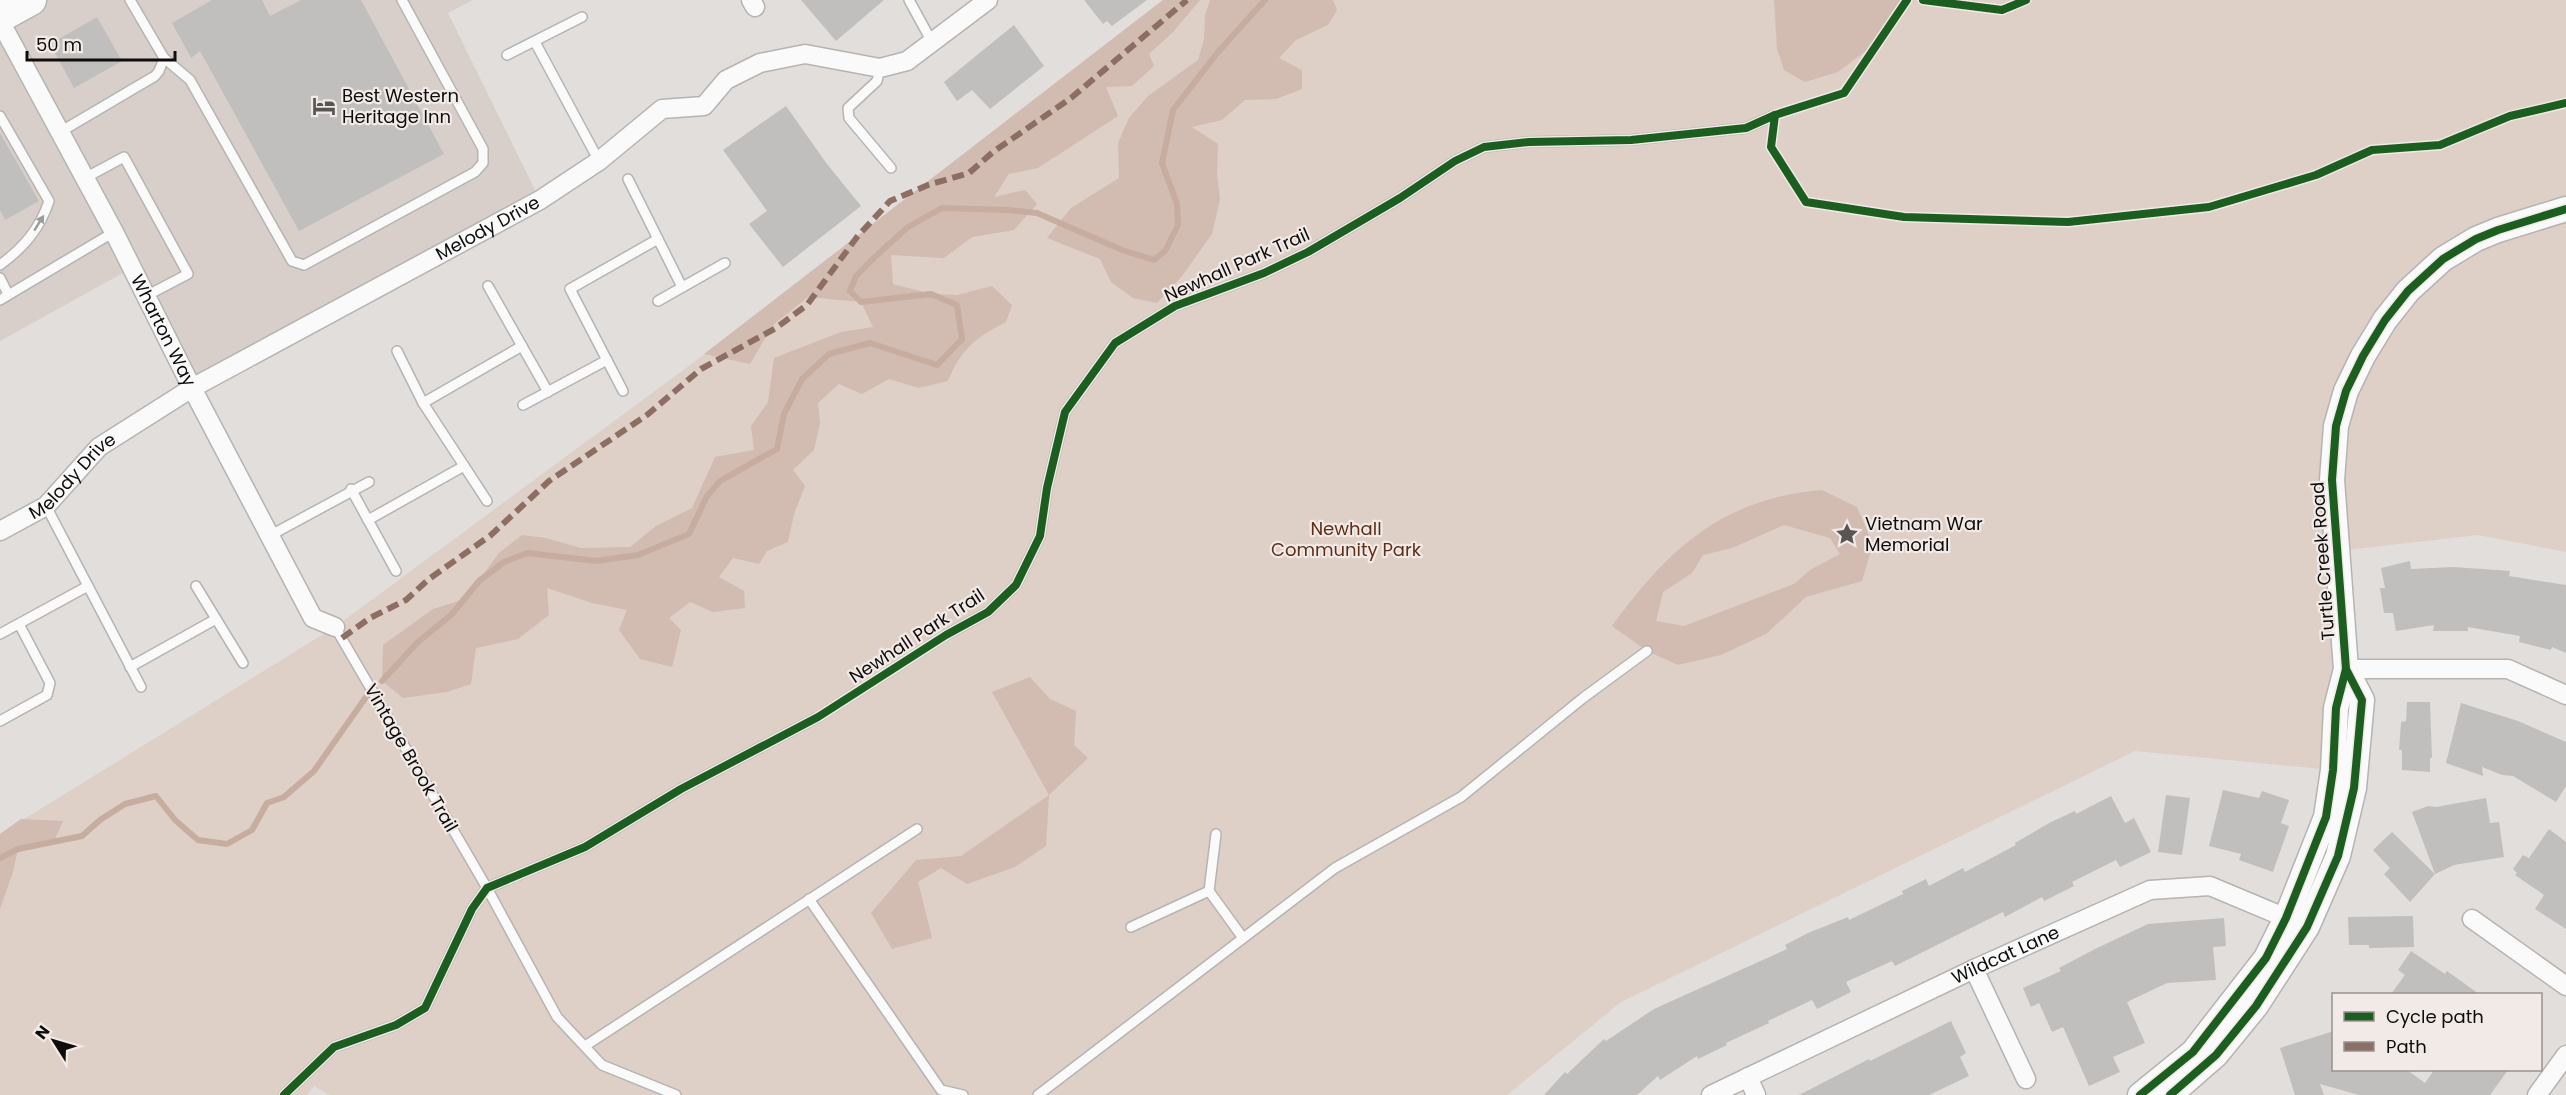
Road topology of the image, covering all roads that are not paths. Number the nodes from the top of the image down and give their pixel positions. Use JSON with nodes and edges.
{"nodes":[{"id":1,"x":31,"y":0,"type":"edge"},
{"id":2,"x":130,"y":0,"type":"edge"},
{"id":3,"x":402,"y":0,"type":"edge"},
{"id":4,"x":909,"y":0,"type":"edge"},
{"id":5,"x":988,"y":0,"type":"edge"},
{"id":6,"x":582,"y":17,"type":"dead end"},
{"id":7,"x":0,"y":19,"type":"edge"},
{"id":8,"x":535,"y":42,"type":"junction"},
{"id":9,"x":932,"y":42,"type":"junction"},
{"id":10,"x":507,"y":55,"type":"dead end"},
{"id":11,"x":164,"y":58,"type":"junction"},
{"id":12,"x":880,"y":68,"type":"junction"},
{"id":13,"x":1775,"y":115,"type":"dead end"},
{"id":14,"x":0,"y":116,"type":"edge"},
{"id":15,"x":60,"y":132,"type":"junction"},
{"id":16,"x":599,"y":161,"type":"junction"},
{"id":17,"x":891,"y":168,"type":"dead end"},
{"id":18,"x":85,"y":178,"type":"junction"},
{"id":19,"x":628,"y":179,"type":"dead end"},
{"id":20,"x":2566,"y":209,"type":"edge"},
{"id":21,"x":114,"y":232,"type":"junction"},
{"id":22,"x":658,"y":239,"type":"junction"},
{"id":23,"x":725,"y":263,"type":"dead end"},
{"id":24,"x":0,"y":265,"type":"edge"},
{"id":25,"x":0,"y":278,"type":"edge"},
{"id":26,"x":488,"y":286,"type":"dead end"},
{"id":27,"x":682,"y":286,"type":"junction"},
{"id":28,"x":146,"y":296,"type":"junction"},
{"id":29,"x":4,"y":297,"type":"edge"},
{"id":30,"x":658,"y":300,"type":"dead end"},
{"id":31,"x":522,"y":346,"type":"junction"},
{"id":32,"x":397,"y":351,"type":"dead end"},
{"id":33,"x":607,"y":360,"type":"junction"},
{"id":34,"x":192,"y":388,"type":"junction"},
{"id":35,"x":622,"y":391,"type":"dead end"},
{"id":36,"x":548,"y":392,"type":"junction"},
{"id":37,"x":423,"y":403,"type":"junction"},
{"id":38,"x":523,"y":405,"type":"dead end"},
{"id":39,"x":464,"y":466,"type":"junction"},
{"id":40,"x":369,"y":482,"type":"dead end"},
{"id":41,"x":351,"y":489,"type":"junction"},
{"id":42,"x":487,"y":501,"type":"dead end"},
{"id":43,"x":46,"y":506,"type":"junction"},
{"id":44,"x":368,"y":520,"type":"junction"},
{"id":45,"x":0,"y":531,"type":"edge"},
{"id":46,"x":271,"y":535,"type":"junction"},
{"id":47,"x":396,"y":571,"type":"dead end"},
{"id":48,"x":196,"y":585,"type":"dead end"},
{"id":49,"x":88,"y":586,"type":"junction"},
{"id":50,"x":216,"y":619,"type":"junction"},
{"id":51,"x":19,"y":624,"type":"junction"},
{"id":52,"x":335,"y":627,"type":"joint"},
{"id":53,"x":0,"y":634,"type":"edge"},
{"id":54,"x":1647,"y":651,"type":"dead end"},
{"id":55,"x":243,"y":663,"type":"dead end"},
{"id":56,"x":130,"y":667,"type":"junction"},
{"id":57,"x":2346,"y":669,"type":"junction"},
{"id":58,"x":141,"y":687,"type":"dead end"},
{"id":59,"x":2566,"y":695,"type":"edge"},
{"id":60,"x":0,"y":721,"type":"edge"},
{"id":61,"x":917,"y":829,"type":"dead end"},
{"id":62,"x":1216,"y":834,"type":"dead end"},
{"id":63,"x":487,"y":888,"type":"junction"},
{"id":64,"x":1209,"y":891,"type":"junction"},
{"id":65,"x":809,"y":899,"type":"junction"},
{"id":66,"x":2472,"y":919,"type":"dead end"},
{"id":67,"x":2297,"y":923,"type":"junction"},
{"id":68,"x":1131,"y":927,"type":"dead end"},
{"id":69,"x":1243,"y":938,"type":"junction"},
{"id":70,"x":1974,"y":969,"type":"junction"},
{"id":71,"x":2566,"y":986,"type":"edge"},
{"id":72,"x":585,"y":1046,"type":"junction"},
{"id":73,"x":2566,"y":1055,"type":"edge"},
{"id":74,"x":1748,"y":1077,"type":"junction"},
{"id":75,"x":2026,"y":1078,"type":"dead end"},
{"id":76,"x":284,"y":1095,"type":"edge"},
{"id":77,"x":676,"y":1095,"type":"edge"},
{"id":78,"x":963,"y":1095,"type":"edge"},
{"id":79,"x":1038,"y":1095,"type":"edge"},
{"id":80,"x":1711,"y":1095,"type":"edge"},
{"id":81,"x":1756,"y":1095,"type":"edge"},
{"id":82,"x":2140,"y":1095,"type":"edge"},
{"id":83,"x":2170,"y":1095,"type":"edge"},
{"id":84,"x":2537,"y":1095,"type":"edge"}],
"edges":[{"from":1,"to":7,"type":"main road"},
{"from":2,"to":11,"type":"lane"},
{"from":3,"to":11,"type":"lane"},
{"from":4,"to":9,"type":"lane"},
{"from":5,"to":9,"type":"street","name":"Melody Drive"},
{"from":6,"to":8,"type":"lane"},
{"from":7,"to":15,"type":"street","name":"Wharton Way"},
{"from":8,"to":10,"type":"lane"},
{"from":8,"to":16,"type":"lane"},
{"from":9,"to":12,"type":"street","name":"Melody Drive"},
{"from":11,"to":15,"type":"lane"},
{"from":12,"to":16,"type":"street","name":"Melody Drive"},
{"from":12,"to":17,"type":"lane"},
{"from":13,"to":63,"type":"lane","name":"Newhall Park Trail"},
{"from":24,"to":14,"type":"lane","one_way":true},
{"from":15,"to":18,"type":"street","name":"Wharton Way"},
{"from":16,"to":34,"type":"street","name":"Melody Drive"},
{"from":18,"to":21,"type":"street","name":"Wharton Way"},
{"from":18,"to":28,"type":"lane"},
{"from":19,"to":22,"type":"lane"},
{"from":20,"to":57,"type":"street","name":"Turtle Creek Road"},
{"from":21,"to":28,"type":"street","name":"Wharton Way"},
{"from":21,"to":29,"type":"lane"},
{"from":22,"to":27,"type":"lane"},
{"from":22,"to":33,"type":"lane"},
{"from":23,"to":27,"type":"lane"},
{"from":25,"to":29,"type":"lane"},
{"from":26,"to":31,"type":"lane"},
{"from":27,"to":30,"type":"lane"},
{"from":28,"to":34,"type":"street","name":"Wharton Way"},
{"from":31,"to":36,"type":"lane"},
{"from":31,"to":37,"type":"lane"},
{"from":32,"to":37,"type":"lane"},
{"from":33,"to":35,"type":"lane"},
{"from":33,"to":36,"type":"lane"},
{"from":34,"to":43,"type":"street","name":"Melody Drive"},
{"from":34,"to":46,"type":"street","name":"Wharton Way"},
{"from":36,"to":38,"type":"lane"},
{"from":37,"to":39,"type":"lane"},
{"from":39,"to":42,"type":"lane"},
{"from":39,"to":44,"type":"lane"},
{"from":40,"to":41,"type":"lane"},
{"from":41,"to":44,"type":"lane"},
{"from":41,"to":46,"type":"lane"},
{"from":43,"to":45,"type":"street","name":"Melody Drive"},
{"from":43,"to":49,"type":"lane"},
{"from":44,"to":47,"type":"lane"},
{"from":46,"to":52,"type":"street","name":"Wharton Way"},
{"from":48,"to":50,"type":"lane"},
{"from":49,"to":51,"type":"lane"},
{"from":49,"to":56,"type":"lane"},
{"from":50,"to":55,"type":"lane"},
{"from":50,"to":56,"type":"lane"},
{"from":51,"to":53,"type":"lane"},
{"from":51,"to":60,"type":"lane"},
{"from":52,"to":63,"type":"lane","name":"Vintage Brook Trail"},
{"from":54,"to":69,"type":"lane"},
{"from":56,"to":58,"type":"lane"},
{"from":57,"to":59,"type":"street"},
{"from":57,"to":67,"type":"street","name":"Turtle Creek Road"},
{"from":61,"to":65,"type":"lane"},
{"from":62,"to":64,"type":"lane"},
{"from":63,"to":72,"type":"lane","name":"Vintage Brook Trail"},
{"from":63,"to":76,"type":"lane"},
{"from":64,"to":68,"type":"lane"},
{"from":64,"to":69,"type":"lane"},
{"from":65,"to":72,"type":"lane"},
{"from":65,"to":78,"type":"lane"},
{"from":66,"to":71,"type":"street"},
{"from":67,"to":70,"type":"street","name":"Wildcat Lane"},
{"from":67,"to":82,"type":"street","name":"Turtle Creek Road"},
{"from":67,"to":83,"type":"street","name":"Turtle Creek Road"},
{"from":69,"to":79,"type":"lane"},
{"from":70,"to":74,"type":"street","name":"Wildcat Lane"},
{"from":70,"to":75,"type":"street"},
{"from":72,"to":77,"type":"lane","name":"Vintage Brook Trail"},
{"from":73,"to":84,"type":"street"},
{"from":74,"to":80,"type":"street","name":"Wildcat Lane"},
{"from":74,"to":81,"type":"street"}]}
